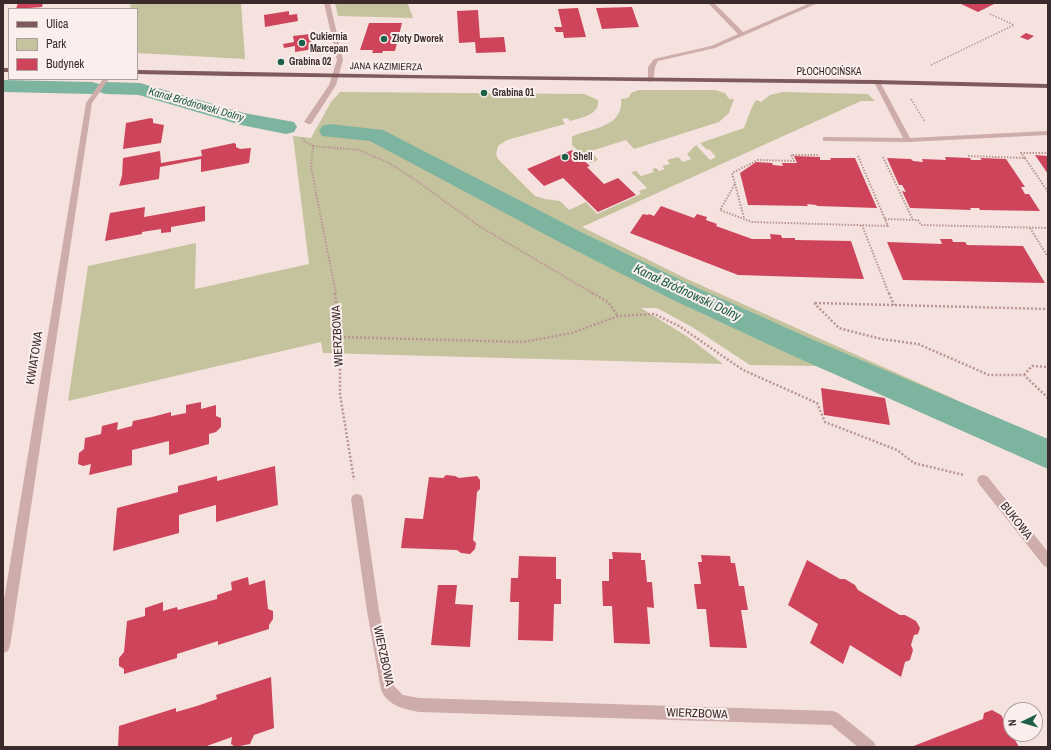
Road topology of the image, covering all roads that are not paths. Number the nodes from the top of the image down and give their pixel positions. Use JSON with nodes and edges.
{"nodes":[{"id":1,"x":327,"y":3,"type":"edge"},
{"id":2,"x":711,"y":3,"type":"edge"},
{"id":3,"x":814,"y":3,"type":"edge"},
{"id":4,"x":742,"y":34,"type":"junction"},
{"id":5,"x":138,"y":72,"type":"edge"},
{"id":6,"x":336,"y":77,"type":"junction"},
{"id":7,"x":105,"y":80,"type":"edge"},
{"id":8,"x":611,"y":81,"type":"joint"},
{"id":9,"x":650,"y":81,"type":"junction"},
{"id":10,"x":877,"y":82,"type":"junction"},
{"id":11,"x":1048,"y":86,"type":"edge"},
{"id":12,"x":308,"y":122,"type":"dead end"},
{"id":13,"x":1048,"y":134,"type":"edge"},
{"id":14,"x":826,"y":139,"type":"dead end"},
{"id":15,"x":908,"y":140,"type":"junction"},
{"id":16,"x":983,"y":480,"type":"road end"},
{"id":17,"x":357,"y":499,"type":"road end"},
{"id":18,"x":1048,"y":562,"type":"edge"},
{"id":19,"x":3,"y":646,"type":"edge"},
{"id":20,"x":869,"y":747,"type":"edge"}],
"edges":[{"from":1,"to":6,"type":"street"},
{"from":2,"to":4,"type":"street"},
{"from":3,"to":4,"type":"street"},
{"from":4,"to":9,"type":"street"},
{"from":5,"to":6,"type":"main road","name":"JANA KAZIMIERZA"},
{"from":6,"to":8,"type":"main road","name":"JANA KAZIMIERZA"},
{"from":6,"to":12,"type":"street"},
{"from":7,"to":19,"type":"street","name":"KWIATOWA"},
{"from":8,"to":9,"type":"main road","name":"PŁOCHOCIŃSKA"},
{"from":9,"to":10,"type":"main road","name":"PŁOCHOCIŃSKA"},
{"from":10,"to":11,"type":"main road","name":"PŁOCHOCIŃSKA"},
{"from":10,"to":15,"type":"street"},
{"from":13,"to":15,"type":"street"},
{"from":14,"to":15,"type":"street"},
{"from":16,"to":18,"type":"street","name":"BUKOWA"},
{"from":17,"to":20,"type":"street","name":"WIERZBOWA"}]}
